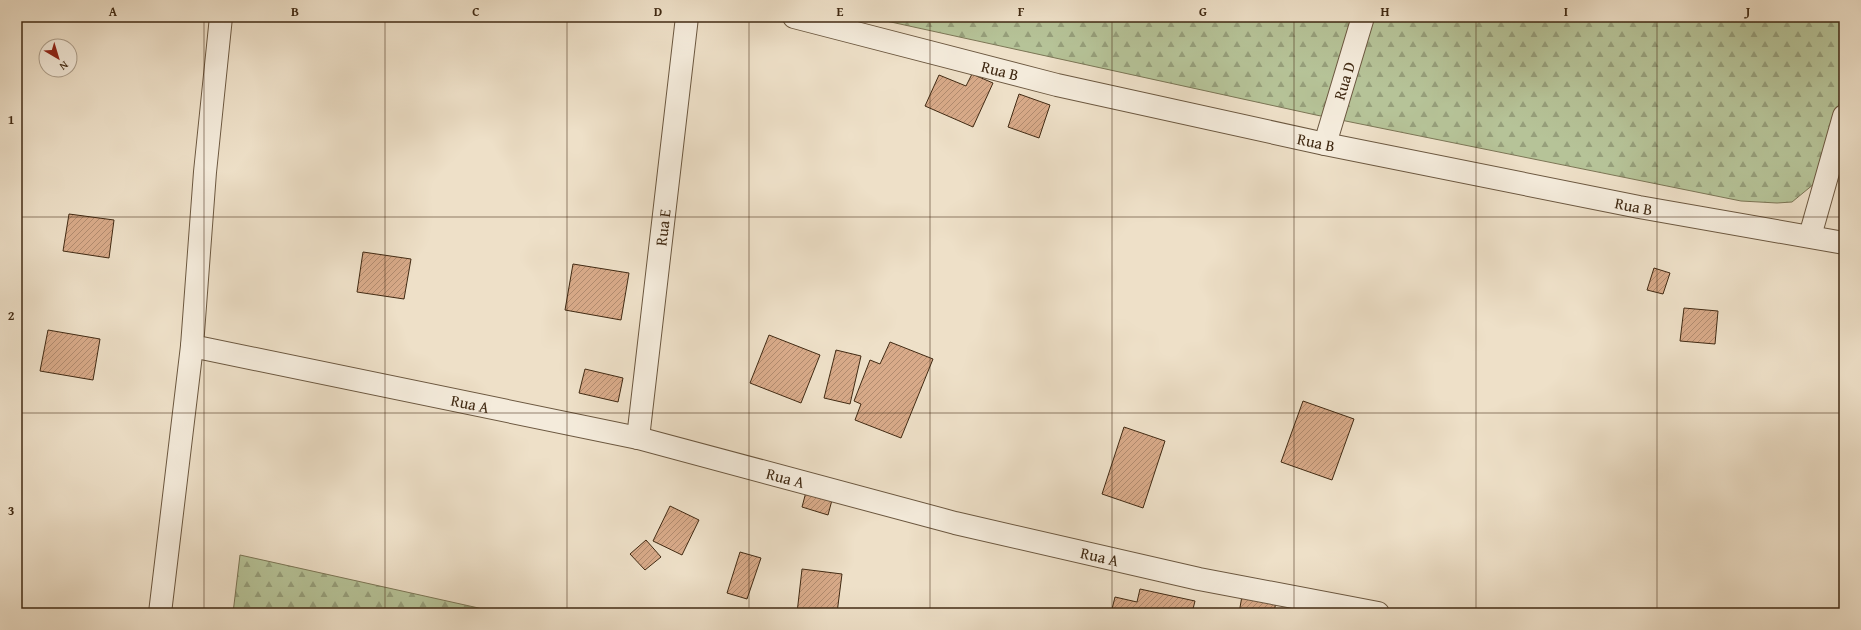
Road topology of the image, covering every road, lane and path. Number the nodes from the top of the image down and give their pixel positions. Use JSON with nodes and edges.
{"nodes":[{"id":1,"x":221,"y":17,"type":"edge"},
{"id":2,"x":687,"y":17,"type":"edge"},
{"id":3,"x":794,"y":17,"type":"edge"},
{"id":4,"x":1363,"y":17,"type":"edge"},
{"id":5,"x":1844,"y":116,"type":"edge"},
{"id":6,"x":1325,"y":144,"type":"junction"},
{"id":7,"x":1810,"y":236,"type":"junction"},
{"id":8,"x":1844,"y":243,"type":"edge"},
{"id":9,"x":192,"y":346,"type":"junction"},
{"id":10,"x":638,"y":438,"type":"junction"},
{"id":11,"x":160,"y":613,"type":"edge"},
{"id":12,"x":1378,"y":613,"type":"edge"}],
"edges":[{"from":1,"to":9,"type":"street"},
{"from":2,"to":10,"type":"street","name":"Rua E"},
{"from":3,"to":6,"type":"street","name":"Rua B"},
{"from":4,"to":6,"type":"street","name":"Rua D"},
{"from":5,"to":7,"type":"street"},
{"from":6,"to":7,"type":"street","name":"Rua B"},
{"from":7,"to":8,"type":"street","name":"Rua B"},
{"from":9,"to":10,"type":"street","name":"Rua A"},
{"from":9,"to":11,"type":"street"},
{"from":10,"to":12,"type":"street","name":"Rua A"}]}
